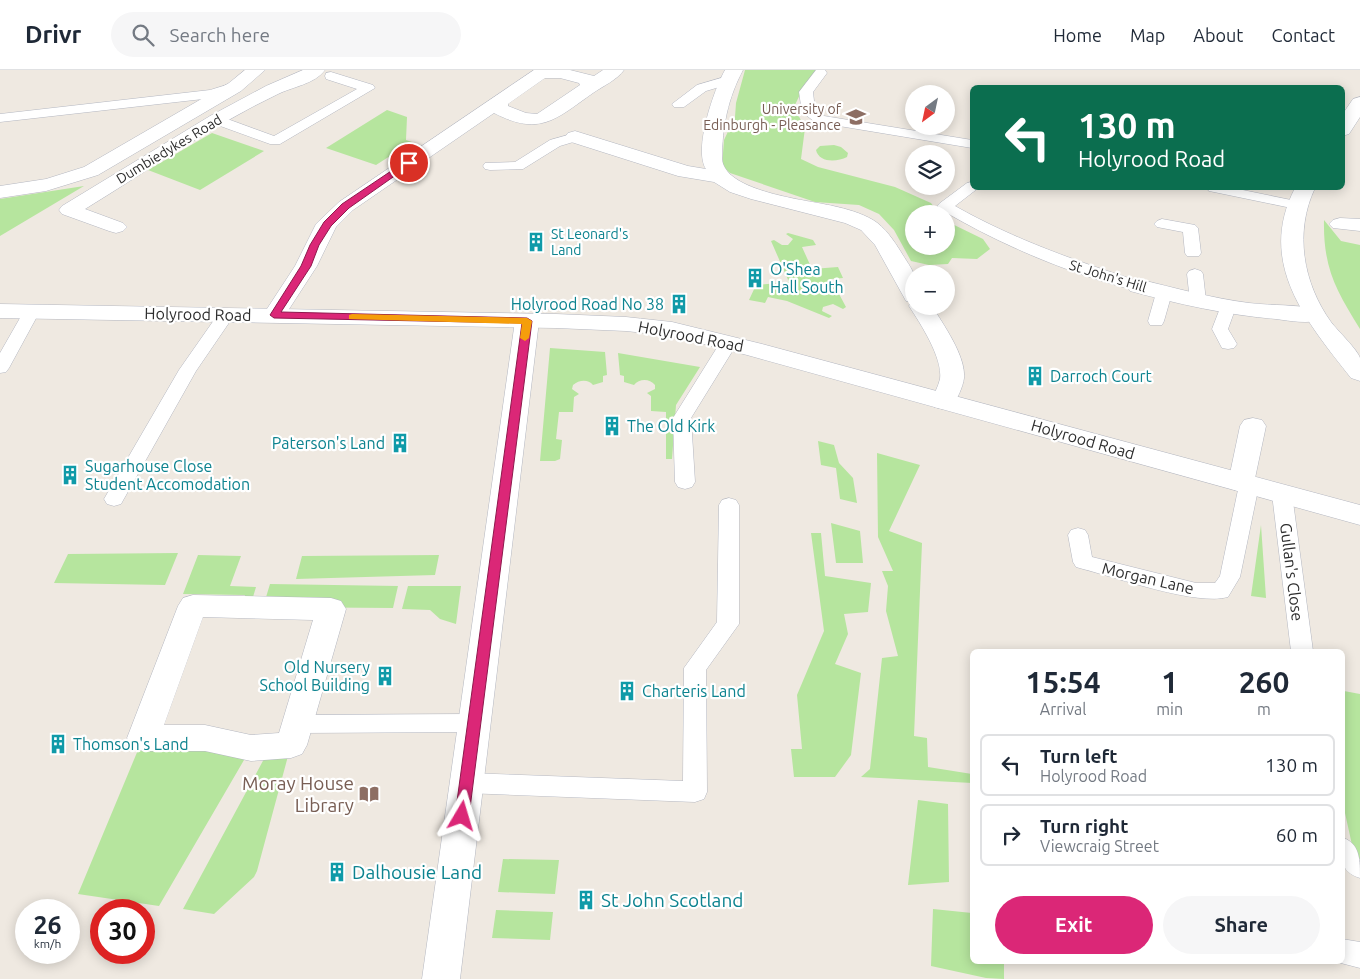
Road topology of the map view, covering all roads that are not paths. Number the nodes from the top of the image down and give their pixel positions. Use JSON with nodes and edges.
{"nodes":[{"id":1,"x":256,"y":70,"type":"edge"},
{"id":2,"x":615,"y":70,"type":"edge"},
{"id":3,"x":323,"y":73,"type":"edge"},
{"id":4,"x":821,"y":73,"type":"dead end"},
{"id":5,"x":731,"y":75,"type":"edge"},
{"id":6,"x":235,"y":87,"type":"junction"},
{"id":7,"x":590,"y":87,"type":"junction"},
{"id":8,"x":498,"y":102,"type":"junction"},
{"id":9,"x":1360,"y":103,"type":"edge"},
{"id":10,"x":680,"y":104,"type":"dead end"},
{"id":11,"x":0,"y":118,"type":"edge"},
{"id":12,"x":217,"y":120,"type":"junction"},
{"id":13,"x":1345,"y":126,"type":"edge"},
{"id":14,"x":575,"y":137,"type":"joint"},
{"id":15,"x":970,"y":144,"type":"edge"},
{"id":16,"x":490,"y":166,"type":"dead end"},
{"id":17,"x":721,"y":177,"type":"junction"},
{"id":18,"x":970,"y":183,"type":"edge"},
{"id":19,"x":1236,"y":190,"type":"edge"},
{"id":20,"x":0,"y":192,"type":"edge"},
{"id":21,"x":1301,"y":196,"type":"edge"},
{"id":22,"x":1162,"y":224,"type":"dead end"},
{"id":23,"x":116,"y":227,"type":"dead end"},
{"id":24,"x":1193,"y":253,"type":"dead end"},
{"id":25,"x":1195,"y":274,"type":"dead end"},
{"id":26,"x":905,"y":280,"type":"edge"},
{"id":27,"x":1138,"y":286,"type":"joint"},
{"id":28,"x":1164,"y":293,"type":"junction"},
{"id":29,"x":1198,"y":301,"type":"junction"},
{"id":30,"x":1228,"y":307,"type":"junction"},
{"id":31,"x":0,"y":311,"type":"edge"},
{"id":32,"x":32,"y":311,"type":"junction"},
{"id":33,"x":227,"y":314,"type":"junction"},
{"id":34,"x":274,"y":315,"type":"junction"},
{"id":35,"x":926,"y":315,"type":"edge"},
{"id":36,"x":1314,"y":315,"type":"junction"},
{"id":37,"x":527,"y":321,"type":"junction"},
{"id":38,"x":1156,"y":321,"type":"dead end"},
{"id":39,"x":729,"y":342,"type":"junction"},
{"id":40,"x":1228,"y":344,"type":"dead end"},
{"id":41,"x":0,"y":368,"type":"edge"},
{"id":42,"x":1360,"y":373,"type":"edge"},
{"id":43,"x":943,"y":401,"type":"junction"},
{"id":44,"x":1253,"y":426,"type":"dead end"},
{"id":45,"x":685,"y":482,"type":"dead end"},
{"id":46,"x":1245,"y":484,"type":"junction"},
{"id":47,"x":1282,"y":494,"type":"junction"},
{"id":48,"x":114,"y":499,"type":"dead end"},
{"id":49,"x":729,"y":505,"type":"dead end"},
{"id":50,"x":1360,"y":515,"type":"edge"},
{"id":51,"x":1078,"y":535,"type":"dead end"},
{"id":52,"x":1302,"y":649,"type":"edge"},
{"id":53,"x":474,"y":723,"type":"junction"},
{"id":54,"x":296,"y":724,"type":"junction"},
{"id":55,"x":466,"y":783,"type":"junction"},
{"id":56,"x":1345,"y":952,"type":"edge"},
{"id":57,"x":1360,"y":955,"type":"edge"},
{"id":58,"x":440,"y":979,"type":"edge"}],
"edges":[{"from":1,"to":6,"type":"street","name":"Dumbiedykes Road"},
{"from":2,"to":7,"type":"street"},
{"from":3,"to":12,"type":"street","name":"Dumbiedykes Road"},
{"from":3,"to":12,"type":"lane"},
{"from":4,"to":15,"type":"lane"},
{"from":5,"to":10,"type":"lane"},
{"from":5,"to":17,"type":"street"},
{"from":6,"to":11,"type":"lane"},
{"from":6,"to":20,"type":"street","name":"Dumbiedykes Road"},
{"from":7,"to":8,"type":"street"},
{"from":7,"to":8,"type":"street"},
{"from":8,"to":34,"type":"street"},
{"from":9,"to":13,"type":"street"},
{"from":12,"to":23,"type":"street","name":"Dumbiedykes Road"},
{"from":14,"to":16,"type":"lane"},
{"from":14,"to":17,"type":"street"},
{"from":17,"to":26,"type":"street"},
{"from":18,"to":27,"type":"lane","name":"St John's Hill"},
{"from":19,"to":21,"type":"lane"},
{"from":21,"to":36,"type":"street"},
{"from":22,"to":24,"type":"lane"},
{"from":25,"to":29,"type":"lane"},
{"from":27,"to":28,"type":"street","name":"St John's Hill"},
{"from":28,"to":29,"type":"street","name":"St John's Hill"},
{"from":28,"to":38,"type":"lane"},
{"from":29,"to":30,"type":"street","name":"St John's Hill"},
{"from":30,"to":36,"type":"street","name":"St John's Hill"},
{"from":30,"to":40,"type":"lane"},
{"from":31,"to":32,"type":"street","name":"Holyrood Road"},
{"from":32,"to":33,"type":"street","name":"Holyrood Road"},
{"from":32,"to":41,"type":"lane"},
{"from":33,"to":34,"type":"street","name":"Holyrood Road"},
{"from":33,"to":48,"type":"lane"},
{"from":34,"to":37,"type":"street","name":"Holyrood Road"},
{"from":35,"to":43,"type":"street"},
{"from":36,"to":42,"type":"street"},
{"from":37,"to":39,"type":"street","name":"Holyrood Road"},
{"from":37,"to":53,"type":"street"},
{"from":39,"to":43,"type":"street","name":"Holyrood Road"},
{"from":39,"to":45,"type":"lane"},
{"from":43,"to":46,"type":"street","name":"Holyrood Road"},
{"from":44,"to":46,"type":"street"},
{"from":46,"to":47,"type":"street","name":"Holyrood Road"},
{"from":46,"to":51,"type":"lane","name":"Morgan Lane"},
{"from":47,"to":50,"type":"street","name":"Holyrood Road"},
{"from":47,"to":52,"type":"lane","name":"Gullan's Close"},
{"from":49,"to":55,"type":"lane"},
{"from":53,"to":54,"type":"lane"},
{"from":53,"to":55,"type":"street"},
{"from":54,"to":54,"type":"street"},
{"from":55,"to":58,"type":"street"},
{"from":56,"to":57,"type":"lane"}]}
